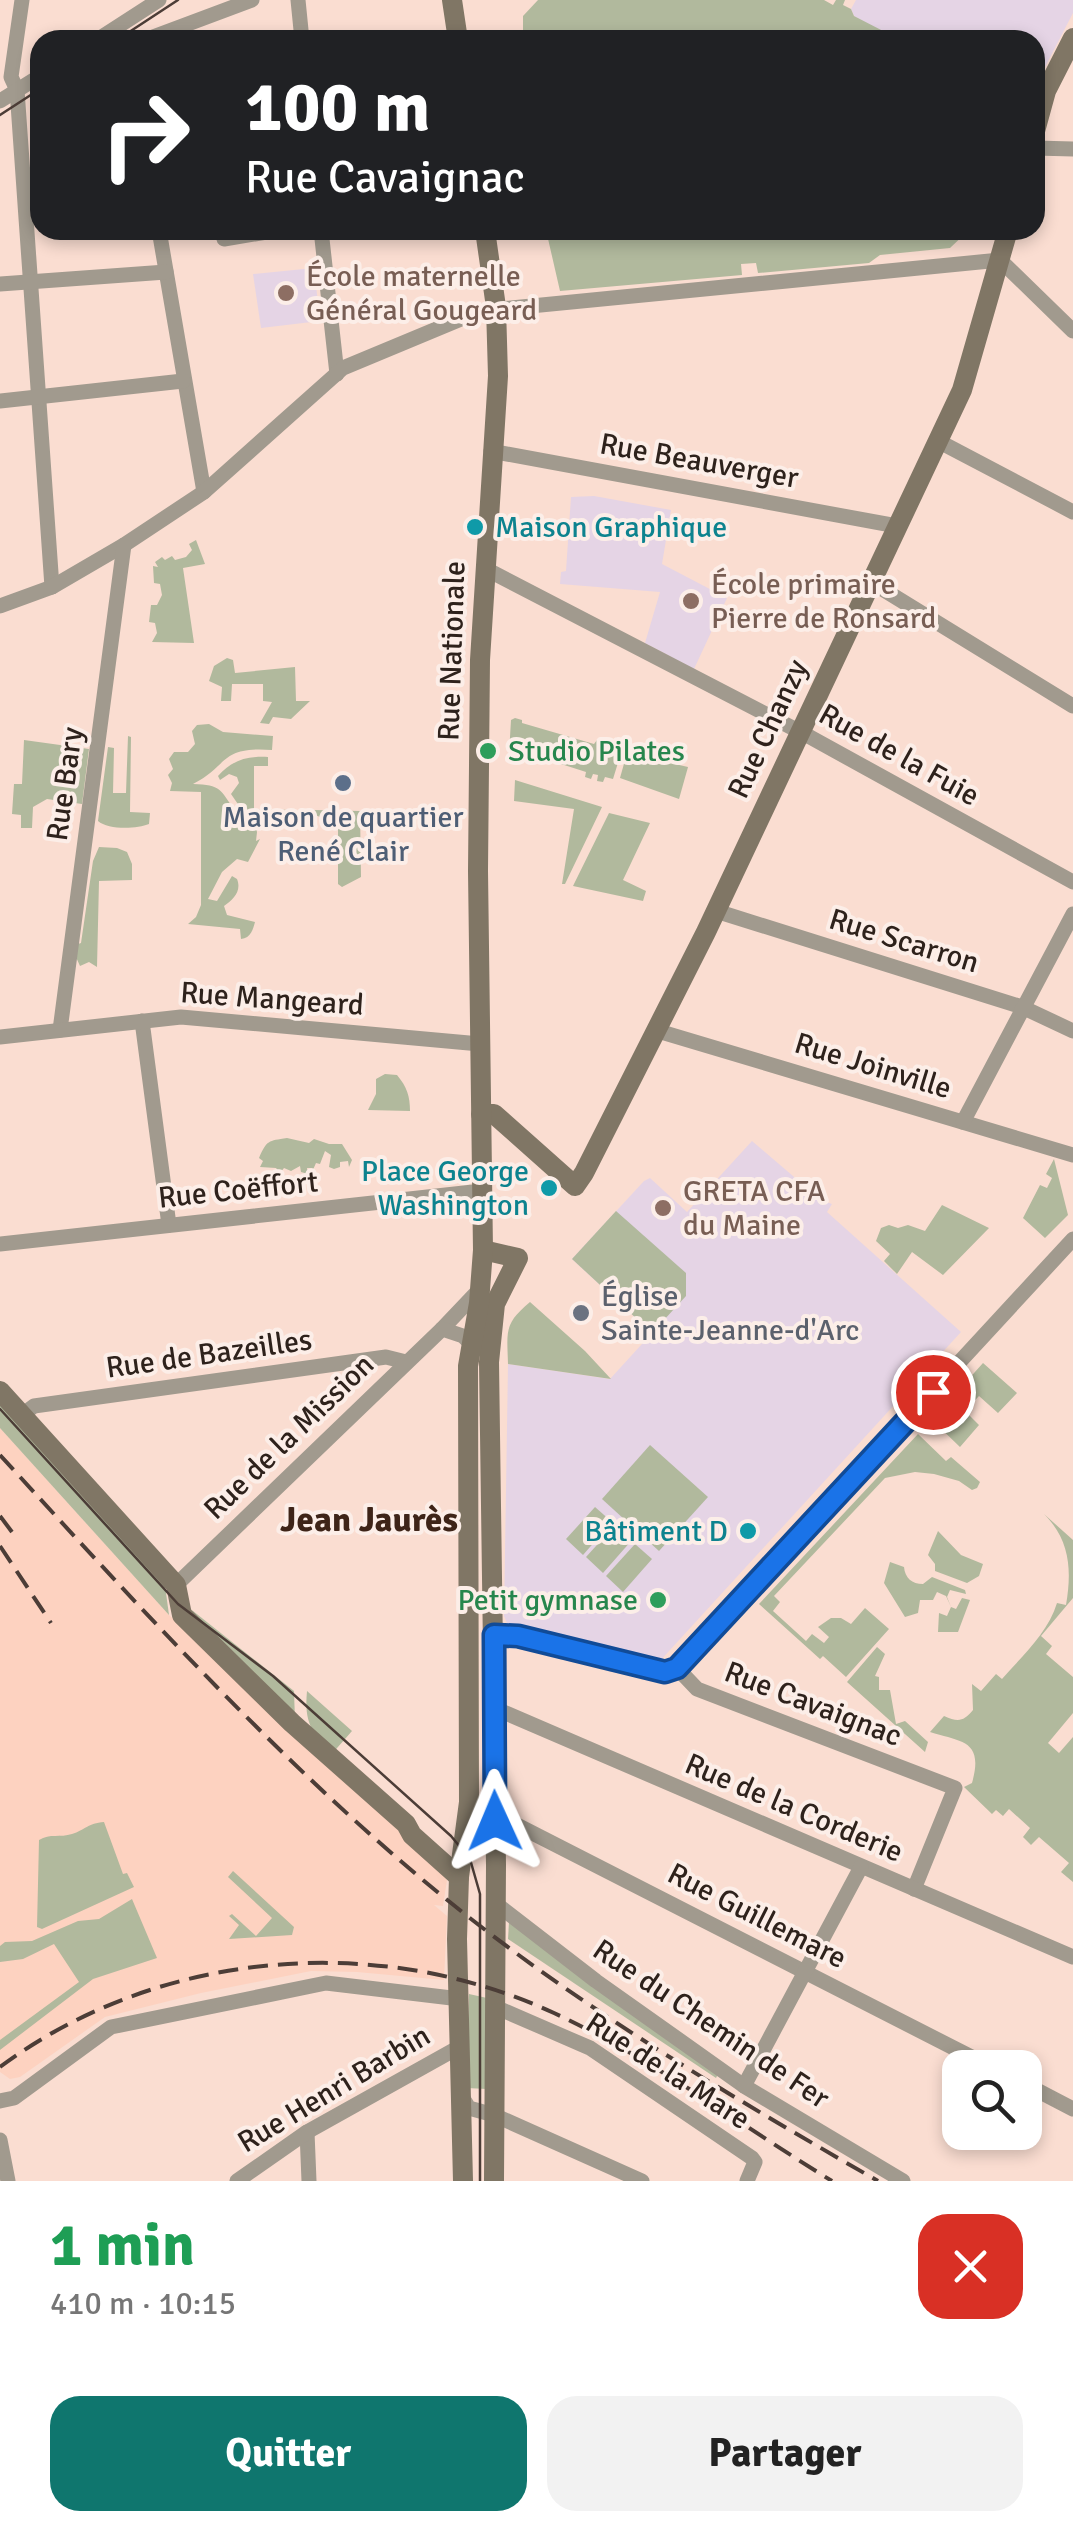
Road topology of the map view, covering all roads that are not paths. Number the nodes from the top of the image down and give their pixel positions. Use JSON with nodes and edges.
{"nodes":[{"id":1,"x":22,"y":0,"type":"edge"},
{"id":2,"x":159,"y":0,"type":"edge"},
{"id":3,"x":252,"y":0,"type":"edge"},
{"id":4,"x":298,"y":0,"type":"edge"},
{"id":5,"x":452,"y":0,"type":"edge"},
{"id":6,"x":126,"y":30,"type":"edge"},
{"id":7,"x":172,"y":30,"type":"edge"},
{"id":8,"x":301,"y":30,"type":"edge"},
{"id":9,"x":456,"y":30,"type":"edge"},
{"id":10,"x":1073,"y":38,"type":"edge"},
{"id":11,"x":30,"y":82,"type":"edge"},
{"id":12,"x":17,"y":90,"type":"junction"},
{"id":13,"x":1045,"y":95,"type":"edge"},
{"id":14,"x":0,"y":101,"type":"edge"},
{"id":15,"x":1045,"y":148,"type":"edge"},
{"id":16,"x":1073,"y":149,"type":"edge"},
{"id":17,"x":161,"y":240,"type":"edge"},
{"id":18,"x":321,"y":240,"type":"edge"},
{"id":19,"x":486,"y":240,"type":"edge"},
{"id":20,"x":1005,"y":240,"type":"edge"},
{"id":21,"x":1000,"y":260,"type":"junction"},
{"id":22,"x":166,"y":272,"type":"junction"},
{"id":23,"x":30,"y":282,"type":"junction"},
{"id":24,"x":0,"y":284,"type":"edge"},
{"id":25,"x":496,"y":307,"type":"junction"},
{"id":26,"x":1073,"y":331,"type":"edge"},
{"id":27,"x":336,"y":374,"type":"junction"},
{"id":28,"x":183,"y":382,"type":"junction"},
{"id":29,"x":39,"y":398,"type":"junction"},
{"id":30,"x":0,"y":402,"type":"edge"},
{"id":31,"x":938,"y":441,"type":"junction"},
{"id":32,"x":490,"y":451,"type":"junction"},
{"id":33,"x":204,"y":492,"type":"junction"},
{"id":34,"x":1073,"y":512,"type":"edge"},
{"id":35,"x":897,"y":526,"type":"junction"},
{"id":36,"x":124,"y":546,"type":"junction"},
{"id":37,"x":484,"y":568,"type":"junction"},
{"id":38,"x":870,"y":582,"type":"junction"},
{"id":39,"x":52,"y":587,"type":"junction"},
{"id":40,"x":0,"y":606,"type":"edge"},
{"id":41,"x":1072,"y":704,"type":"edge"},
{"id":42,"x":799,"y":732,"type":"junction"},
{"id":43,"x":1073,"y":882,"type":"edge"},
{"id":44,"x":716,"y":912,"type":"junction"},
{"id":45,"x":1073,"y":914,"type":"edge"},
{"id":46,"x":1022,"y":1007,"type":"junction"},
{"id":47,"x":142,"y":1022,"type":"junction"},
{"id":48,"x":60,"y":1030,"type":"junction"},
{"id":49,"x":1073,"y":1030,"type":"edge"},
{"id":50,"x":658,"y":1031,"type":"junction"},
{"id":51,"x":0,"y":1037,"type":"edge"},
{"id":52,"x":480,"y":1044,"type":"junction"},
{"id":53,"x":481,"y":1114,"type":"junction"},
{"id":54,"x":963,"y":1122,"type":"junction"},
{"id":55,"x":1073,"y":1155,"type":"edge"},
{"id":56,"x":482,"y":1191,"type":"junction"},
{"id":57,"x":169,"y":1225,"type":"junction"},
{"id":58,"x":1073,"y":1240,"type":"edge"},
{"id":59,"x":0,"y":1244,"type":"edge"},
{"id":60,"x":483,"y":1250,"type":"junction"},
{"id":61,"x":480,"y":1289,"type":"junction"},
{"id":62,"x":442,"y":1329,"type":"junction"},
{"id":63,"x":481,"y":1345,"type":"junction"},
{"id":64,"x":406,"y":1362,"type":"junction"},
{"id":65,"x":0,"y":1390,"type":"edge"},
{"id":66,"x":22,"y":1415,"type":"junction"},
{"id":67,"x":176,"y":1585,"type":"junction"},
{"id":68,"x":494,"y":1635,"type":"junction"},
{"id":69,"x":677,"y":1668,"type":"junction"},
{"id":70,"x":494,"y":1708,"type":"junction"},
{"id":71,"x":478,"y":1756,"type":"junction"},
{"id":72,"x":495,"y":1830,"type":"junction"},
{"id":73,"x":860,"y":1866,"type":"junction"},
{"id":74,"x":460,"y":1868,"type":"junction"},
{"id":75,"x":914,"y":1890,"type":"junction"},
{"id":76,"x":495,"y":1903,"type":"junction"},
{"id":77,"x":1073,"y":1957,"type":"edge"},
{"id":78,"x":806,"y":1972,"type":"junction"},
{"id":79,"x":460,"y":1999,"type":"junction"},
{"id":80,"x":493,"y":2006,"type":"junction"},
{"id":81,"x":461,"y":2046,"type":"junction"},
{"id":82,"x":957,"y":2050,"type":"edge"},
{"id":83,"x":744,"y":2086,"type":"junction"},
{"id":84,"x":1042,"y":2093,"type":"edge"},
{"id":85,"x":462,"y":2097,"type":"junction"},
{"id":86,"x":1,"y":2099,"type":"edge"},
{"id":87,"x":1073,"y":2109,"type":"edge"},
{"id":88,"x":494,"y":2114,"type":"junction"},
{"id":89,"x":307,"y":2132,"type":"junction"},
{"id":90,"x":462,"y":2132,"type":"junction"},
{"id":91,"x":494,"y":2138,"type":"junction"},
{"id":92,"x":0,"y":2140,"type":"edge"},
{"id":93,"x":8,"y":2181,"type":"edge"},
{"id":94,"x":236,"y":2181,"type":"edge"},
{"id":95,"x":309,"y":2181,"type":"edge"},
{"id":96,"x":463,"y":2181,"type":"edge"},
{"id":97,"x":494,"y":2181,"type":"edge"},
{"id":98,"x":642,"y":2181,"type":"edge"},
{"id":99,"x":747,"y":2181,"type":"edge"},
{"id":100,"x":903,"y":2181,"type":"edge"}],
"edges":[{"from":1,"to":12,"type":"street"},
{"from":2,"to":6,"type":"street"},
{"from":3,"to":7,"type":"street"},
{"from":4,"to":8,"type":"street"},
{"from":5,"to":9,"type":"main road"},
{"from":10,"to":13,"type":"main road"},
{"from":11,"to":12,"type":"street"},
{"from":12,"to":14,"type":"street"},
{"from":12,"to":23,"type":"street"},
{"from":15,"to":16,"type":"street"},
{"from":17,"to":22,"type":"street"},
{"from":18,"to":27,"type":"street"},
{"from":19,"to":25,"type":"main road","name":"Rue Nationale"},
{"from":20,"to":21,"type":"main road","name":"Rue Chanzy"},
{"from":21,"to":25,"type":"street"},
{"from":21,"to":26,"type":"street"},
{"from":21,"to":31,"type":"main road","name":"Rue Chanzy"},
{"from":22,"to":23,"type":"street"},
{"from":22,"to":28,"type":"street"},
{"from":23,"to":24,"type":"street"},
{"from":23,"to":29,"type":"street"},
{"from":25,"to":27,"type":"street"},
{"from":25,"to":32,"type":"main road","name":"Rue Nationale"},
{"from":27,"to":33,"type":"street"},
{"from":28,"to":29,"type":"street"},
{"from":28,"to":33,"type":"street"},
{"from":29,"to":30,"type":"street"},
{"from":29,"to":39,"type":"street"},
{"from":31,"to":34,"type":"street"},
{"from":31,"to":35,"type":"main road","name":"Rue Chanzy"},
{"from":32,"to":35,"type":"street","name":"Rue Beauverger"},
{"from":32,"to":37,"type":"main road","name":"Rue Nationale"},
{"from":33,"to":36,"type":"street"},
{"from":35,"to":38,"type":"main road","name":"Rue Chanzy"},
{"from":36,"to":39,"type":"street"},
{"from":36,"to":48,"type":"street","name":"Rue Bary"},
{"from":37,"to":42,"type":"street","name":"Rue de la Fuie"},
{"from":37,"to":52,"type":"main road","name":"Rue Nationale"},
{"from":38,"to":41,"type":"street"},
{"from":38,"to":42,"type":"main road","name":"Rue Chanzy"},
{"from":39,"to":40,"type":"street"},
{"from":42,"to":43,"type":"street","name":"Rue de la Fuie"},
{"from":42,"to":44,"type":"main road","name":"Rue Chanzy"},
{"from":44,"to":46,"type":"street","name":"Rue Scarron"},
{"from":44,"to":50,"type":"main road","name":"Rue Chanzy"},
{"from":45,"to":46,"type":"street"},
{"from":46,"to":49,"type":"street","name":"Rue Scarron"},
{"from":46,"to":54,"type":"street"},
{"from":47,"to":48,"type":"street","name":"Rue Mangeard"},
{"from":47,"to":52,"type":"street","name":"Rue Mangeard"},
{"from":47,"to":57,"type":"street"},
{"from":48,"to":51,"type":"street","name":"Rue Mangeard"},
{"from":50,"to":53,"type":"main road","name":"Rue Chanzy"},
{"from":50,"to":54,"type":"street","name":"Rue Joinville"},
{"from":52,"to":53,"type":"main road","name":"Rue Nationale"},
{"from":53,"to":56,"type":"main road"},
{"from":54,"to":55,"type":"street","name":"Rue Joinville"},
{"from":56,"to":57,"type":"street","name":"Rue Coëffort"},
{"from":56,"to":60,"type":"main road"},
{"from":57,"to":59,"type":"street","name":"Rue Coëffort"},
{"from":58,"to":69,"type":"street"},
{"from":60,"to":61,"type":"main road"},
{"from":60,"to":63,"type":"main road"},
{"from":61,"to":62,"type":"street","name":"Rue de la Mission"},
{"from":61,"to":63,"type":"main road"},
{"from":62,"to":63,"type":"street"},
{"from":62,"to":64,"type":"street","name":"Rue de la Mission"},
{"from":63,"to":68,"type":"main road"},
{"from":63,"to":71,"type":"main road"},
{"from":64,"to":66,"type":"street","name":"Rue de Bazeilles"},
{"from":64,"to":67,"type":"street","name":"Rue de la Mission"},
{"from":65,"to":66,"type":"main road"},
{"from":66,"to":67,"type":"main road"},
{"from":67,"to":74,"type":"main road"},
{"from":68,"to":69,"type":"street","name":"Rue Cavaignac"},
{"from":68,"to":70,"type":"main road"},
{"from":69,"to":75,"type":"street","name":"Rue Cavaignac"},
{"from":70,"to":71,"type":"main road"},
{"from":70,"to":73,"type":"street","name":"Rue de la Corderie"},
{"from":71,"to":72,"type":"main road"},
{"from":71,"to":74,"type":"main road"},
{"from":72,"to":74,"type":"main road"},
{"from":72,"to":76,"type":"main road"},
{"from":72,"to":78,"type":"street","name":"Rue Guillemare"},
{"from":73,"to":75,"type":"street","name":"Rue de la Corderie"},
{"from":73,"to":78,"type":"street"},
{"from":74,"to":79,"type":"main road"},
{"from":75,"to":77,"type":"street","name":"Rue de la Corderie"},
{"from":76,"to":80,"type":"main road"},
{"from":76,"to":83,"type":"street","name":"Rue du Chemin de Fer"},
{"from":78,"to":82,"type":"street","name":"Rue Guillemare"},
{"from":78,"to":83,"type":"street"},
{"from":79,"to":81,"type":"main road"},
{"from":79,"to":86,"type":"street"},
{"from":80,"to":88,"type":"main road"},
{"from":80,"to":99,"type":"street","name":"Rue de la Mare"},
{"from":81,"to":85,"type":"main road"},
{"from":81,"to":89,"type":"street","name":"Rue Henri Barbin"},
{"from":83,"to":100,"type":"street","name":"Rue du Chemin de Fer"},
{"from":84,"to":87,"type":"street"},
{"from":85,"to":88,"type":"street"},
{"from":85,"to":90,"type":"main road"},
{"from":88,"to":91,"type":"main road"},
{"from":88,"to":98,"type":"street"},
{"from":89,"to":94,"type":"street","name":"Rue Henri Barbin"},
{"from":89,"to":95,"type":"street"},
{"from":90,"to":91,"type":"street"},
{"from":90,"to":96,"type":"main road"},
{"from":91,"to":97,"type":"main road"},
{"from":92,"to":93,"type":"street"}]}
